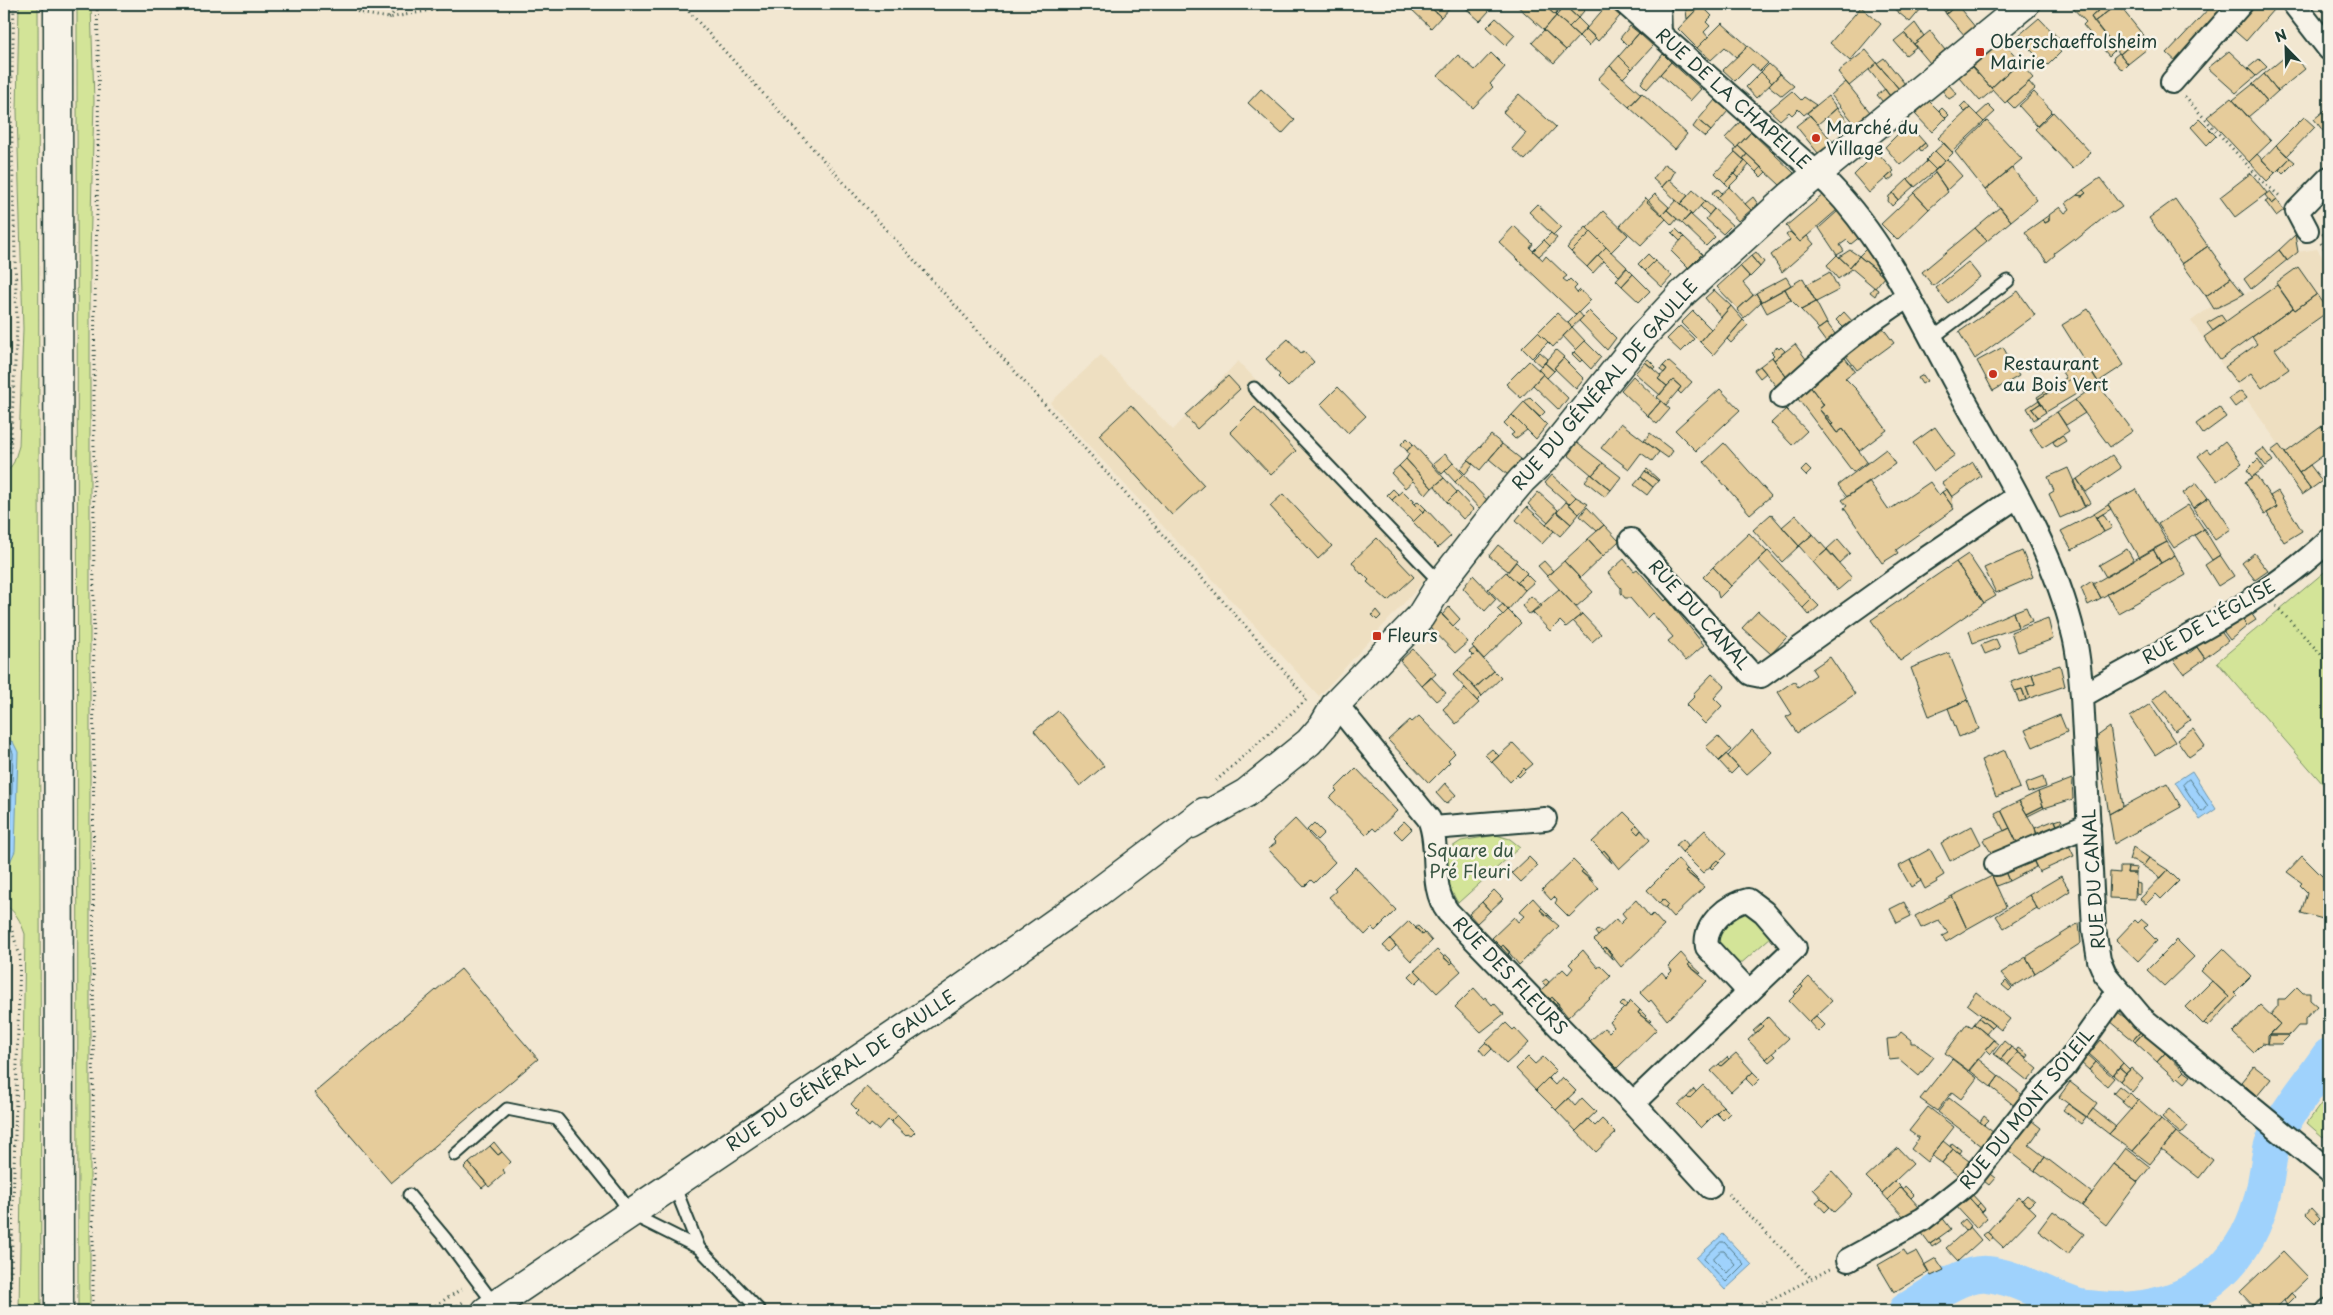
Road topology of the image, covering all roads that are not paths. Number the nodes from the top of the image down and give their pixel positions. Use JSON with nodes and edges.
{"nodes":[{"id":1,"x":58,"y":4,"type":"edge"},
{"id":2,"x":1626,"y":4,"type":"edge"},
{"id":3,"x":1659,"y":4,"type":"edge"},
{"id":4,"x":2025,"y":4,"type":"edge"},
{"id":5,"x":2241,"y":4,"type":"edge"},
{"id":6,"x":2294,"y":4,"type":"edge"},
{"id":7,"x":1660,"y":34,"type":"junction"},
{"id":8,"x":2329,"y":49,"type":"edge"},
{"id":9,"x":2172,"y":82,"type":"road end"},
{"id":10,"x":1817,"y":174,"type":"junction"},
{"id":11,"x":2329,"y":178,"type":"edge"},
{"id":12,"x":2302,"y":220,"type":"road end"},
{"id":13,"x":2008,"y":280,"type":"dead end"},
{"id":14,"x":1909,"y":296,"type":"junction"},
{"id":15,"x":1931,"y":338,"type":"junction"},
{"id":16,"x":1254,"y":388,"type":"dead end"},
{"id":17,"x":1782,"y":397,"type":"dead end"},
{"id":18,"x":2018,"y":496,"type":"junction"},
{"id":19,"x":1631,"y":540,"type":"dead end"},
{"id":20,"x":2329,"y":540,"type":"edge"},
{"id":21,"x":1443,"y":580,"type":"junction"},
{"id":22,"x":2082,"y":696,"type":"junction"},
{"id":23,"x":1328,"y":708,"type":"junction"},
{"id":24,"x":1545,"y":819,"type":"dead end"},
{"id":25,"x":2089,"y":825,"type":"junction"},
{"id":26,"x":1432,"y":828,"type":"junction"},
{"id":27,"x":1996,"y":864,"type":"dead end"},
{"id":28,"x":1749,"y":992,"type":"junction"},
{"id":29,"x":2118,"y":992,"type":"junction"},
{"id":30,"x":1633,"y":1103,"type":"junction"},
{"id":31,"x":455,"y":1155,"type":"dead end"},
{"id":32,"x":2329,"y":1171,"type":"edge"},
{"id":33,"x":674,"y":1185,"type":"junction"},
{"id":34,"x":1710,"y":1186,"type":"road end"},
{"id":35,"x":409,"y":1195,"type":"dead end"},
{"id":36,"x":631,"y":1214,"type":"junction"},
{"id":37,"x":699,"y":1248,"type":"junction"},
{"id":38,"x":1848,"y":1260,"type":"road end"},
{"id":39,"x":491,"y":1308,"type":"edge"},
{"id":40,"x":60,"y":1311,"type":"edge"},
{"id":41,"x":760,"y":1311,"type":"edge"}],
"edges":[{"from":1,"to":40,"type":"street"},
{"from":2,"to":7,"type":"street","name":"RUE DE LA CHAPELLE"},
{"from":3,"to":7,"type":"street"},
{"from":4,"to":10,"type":"street","name":"RUE DU GÉNÉRAL DE GAULLE"},
{"from":5,"to":9,"type":"street"},
{"from":6,"to":8,"type":"street"},
{"from":7,"to":10,"type":"street","name":"RUE DE LA CHAPELLE"},
{"from":10,"to":14,"type":"street","name":"RUE DU CANAL"},
{"from":10,"to":21,"type":"street","name":"RUE DU GÉNÉRAL DE GAULLE"},
{"from":11,"to":12,"type":"street"},
{"from":13,"to":15,"type":"lane"},
{"from":14,"to":15,"type":"street","name":"RUE DU CANAL"},
{"from":14,"to":17,"type":"street"},
{"from":15,"to":18,"type":"street","name":"RUE DU CANAL"},
{"from":16,"to":21,"type":"lane"},
{"from":18,"to":19,"type":"street","name":"RUE DU CANAL"},
{"from":18,"to":22,"type":"street","name":"RUE DU CANAL"},
{"from":20,"to":22,"type":"street","name":"RUE DE L'ÉGLISE"},
{"from":21,"to":23,"type":"street","name":"RUE DU GÉNÉRAL DE GAULLE"},
{"from":22,"to":25,"type":"street","name":"RUE DU CANAL"},
{"from":23,"to":26,"type":"street","name":"RUE DES FLEURS"},
{"from":23,"to":33,"type":"street","name":"RUE DU GÉNÉRAL DE GAULLE"},
{"from":24,"to":26,"type":"street"},
{"from":25,"to":27,"type":"street"},
{"from":25,"to":29,"type":"street","name":"RUE DU CANAL"},
{"from":26,"to":30,"type":"street","name":"RUE DES FLEURS"},
{"from":28,"to":28,"type":"street"},
{"from":28,"to":30,"type":"street"},
{"from":29,"to":32,"type":"street","name":"RUE DU CANAL"},
{"from":29,"to":38,"type":"street","name":"RUE DU MONT SOLEIL"},
{"from":30,"to":34,"type":"street","name":"RUE DES FLEURS"},
{"from":31,"to":36,"type":"lane"},
{"from":33,"to":36,"type":"street","name":"RUE DU GÉNÉRAL DE GAULLE"},
{"from":33,"to":37,"type":"lane"},
{"from":35,"to":39,"type":"lane"},
{"from":36,"to":37,"type":"lane"},
{"from":36,"to":39,"type":"street","name":"RUE DU GÉNÉRAL DE GAULLE"},
{"from":37,"to":41,"type":"lane"}]}
